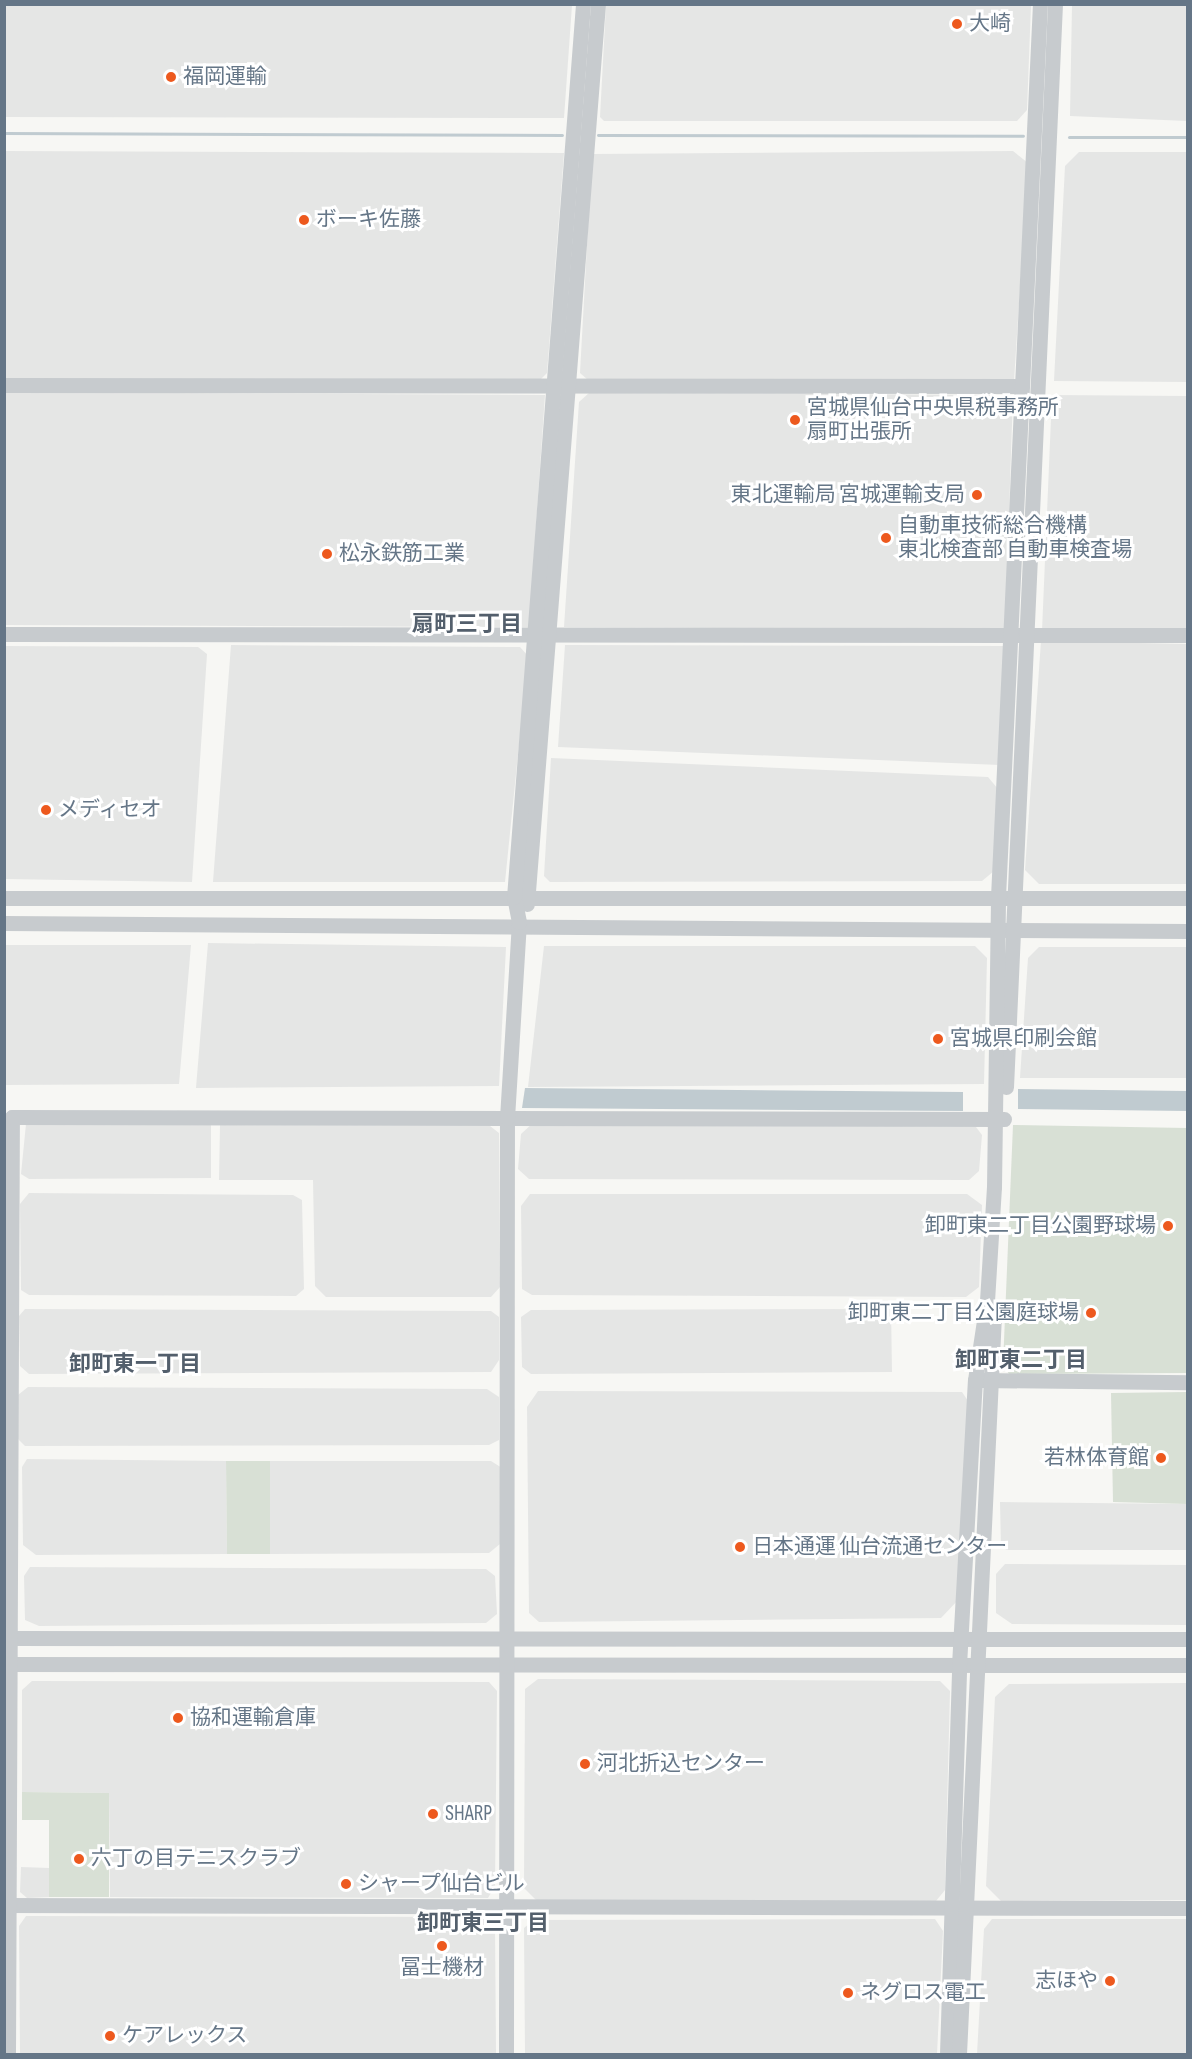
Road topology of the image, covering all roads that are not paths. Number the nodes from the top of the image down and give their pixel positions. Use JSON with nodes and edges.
{"nodes":[{"id":1,"x":583,"y":4,"type":"edge"},
{"id":2,"x":598,"y":4,"type":"edge"},
{"id":3,"x":1040,"y":4,"type":"edge"},
{"id":4,"x":1055,"y":4,"type":"edge"},
{"id":5,"x":558,"y":384,"type":"junction"},
{"id":6,"x":4,"y":385,"type":"edge"},
{"id":7,"x":1022,"y":386,"type":"junction"},
{"id":8,"x":4,"y":634,"type":"edge"},
{"id":9,"x":1019,"y":634,"type":"junction"},
{"id":10,"x":1188,"y":634,"type":"edge"},
{"id":11,"x":540,"y":636,"type":"junction"},
{"id":12,"x":1015,"y":896,"type":"junction"},
{"id":13,"x":514,"y":897,"type":"junction"},
{"id":14,"x":530,"y":897,"type":"junction"},
{"id":15,"x":998,"y":897,"type":"junction"},
{"id":16,"x":4,"y":898,"type":"edge"},
{"id":17,"x":1188,"y":898,"type":"edge"},
{"id":18,"x":4,"y":922,"type":"edge"},
{"id":19,"x":519,"y":922,"type":"junction"},
{"id":20,"x":1006,"y":931,"type":"junction"},
{"id":21,"x":1188,"y":931,"type":"edge"},
{"id":22,"x":507,"y":1118,"type":"junction"},
{"id":23,"x":999,"y":1120,"type":"junction"},
{"id":24,"x":982,"y":1380,"type":"junction"},
{"id":25,"x":1188,"y":1382,"type":"edge"},
{"id":26,"x":8,"y":1638,"type":"edge"},
{"id":27,"x":971,"y":1638,"type":"junction"},
{"id":28,"x":507,"y":1639,"type":"junction"},
{"id":29,"x":1188,"y":1640,"type":"edge"},
{"id":30,"x":8,"y":1664,"type":"edge"},
{"id":31,"x":507,"y":1665,"type":"junction"},
{"id":32,"x":959,"y":1665,"type":"junction"},
{"id":33,"x":976,"y":1665,"type":"junction"},
{"id":34,"x":1188,"y":1665,"type":"edge"},
{"id":35,"x":7,"y":1905,"type":"edge"},
{"id":36,"x":960,"y":1908,"type":"junction"},
{"id":37,"x":1188,"y":1908,"type":"edge"},
{"id":38,"x":506,"y":1909,"type":"junction"},
{"id":39,"x":9,"y":2055,"type":"edge"},
{"id":40,"x":506,"y":2055,"type":"edge"},
{"id":41,"x":947,"y":2055,"type":"edge"},
{"id":42,"x":959,"y":2055,"type":"edge"}],
"edges":[{"from":1,"to":5,"type":"street"},
{"from":2,"to":5,"type":"street"},
{"from":3,"to":7,"type":"street"},
{"from":4,"to":9,"type":"street"},
{"from":5,"to":6,"type":"street"},
{"from":5,"to":7,"type":"street"},
{"from":5,"to":11,"type":"street"},
{"from":7,"to":9,"type":"street"},
{"from":8,"to":11,"type":"street"},
{"from":9,"to":10,"type":"street"},
{"from":9,"to":11,"type":"street"},
{"from":9,"to":12,"type":"street"},
{"from":9,"to":15,"type":"street"},
{"from":11,"to":13,"type":"street"},
{"from":11,"to":14,"type":"street"},
{"from":12,"to":15,"type":"street"},
{"from":12,"to":17,"type":"street"},
{"from":12,"to":20,"type":"street"},
{"from":13,"to":14,"type":"street"},
{"from":13,"to":16,"type":"street"},
{"from":13,"to":19,"type":"street"},
{"from":14,"to":15,"type":"street"},
{"from":14,"to":19,"type":"street"},
{"from":15,"to":20,"type":"street"},
{"from":18,"to":19,"type":"street"},
{"from":19,"to":20,"type":"street"},
{"from":19,"to":22,"type":"street"},
{"from":20,"to":21,"type":"street"},
{"from":20,"to":23,"type":"street"},
{"from":22,"to":23,"type":"street"},
{"from":22,"to":26,"type":"street"},
{"from":22,"to":28,"type":"street"},
{"from":23,"to":24,"type":"street"},
{"from":24,"to":25,"type":"street"},
{"from":24,"to":27,"type":"street"},
{"from":26,"to":28,"type":"street"},
{"from":26,"to":30,"type":"street"},
{"from":27,"to":28,"type":"street"},
{"from":27,"to":29,"type":"street"},
{"from":27,"to":32,"type":"street"},
{"from":27,"to":33,"type":"street"},
{"from":28,"to":31,"type":"street"},
{"from":30,"to":31,"type":"street"},
{"from":30,"to":35,"type":"street"},
{"from":31,"to":32,"type":"street"},
{"from":31,"to":38,"type":"street"},
{"from":32,"to":33,"type":"street"},
{"from":32,"to":36,"type":"street"},
{"from":33,"to":34,"type":"street"},
{"from":33,"to":36,"type":"street"},
{"from":35,"to":38,"type":"street"},
{"from":35,"to":39,"type":"street"},
{"from":36,"to":37,"type":"street"},
{"from":36,"to":38,"type":"street"},
{"from":36,"to":41,"type":"street"},
{"from":36,"to":42,"type":"street"},
{"from":38,"to":40,"type":"street"}]}
